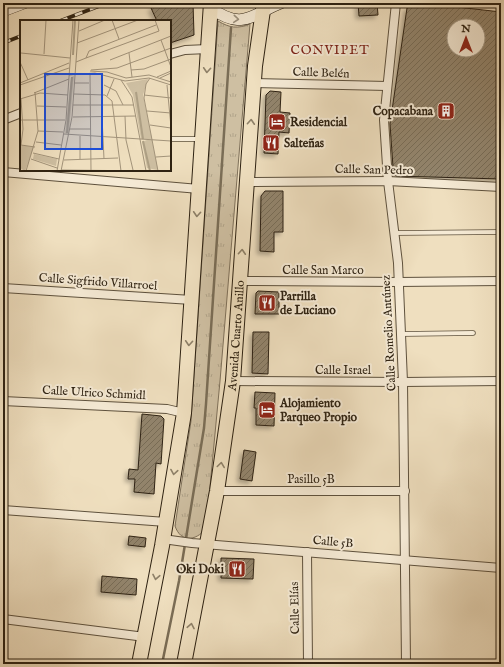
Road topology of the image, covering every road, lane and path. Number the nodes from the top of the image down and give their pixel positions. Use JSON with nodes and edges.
{"nodes":[{"id":1,"x":24,"y":3,"type":"edge"},
{"id":2,"x":281,"y":3,"type":"edge"},
{"id":3,"x":396,"y":3,"type":"edge"},
{"id":4,"x":211,"y":6,"type":"edge"},
{"id":5,"x":263,"y":7,"type":"edge"},
{"id":6,"x":3,"y":11,"type":"edge"},
{"id":7,"x":208,"y":49,"type":"junction"},
{"id":8,"x":171,"y":54,"type":"edge"},
{"id":9,"x":254,"y":83,"type":"junction"},
{"id":10,"x":387,"y":86,"type":"junction"},
{"id":11,"x":20,"y":113,"type":"edge"},
{"id":12,"x":3,"y":120,"type":"edge"},
{"id":13,"x":171,"y":140,"type":"edge"},
{"id":14,"x":202,"y":140,"type":"junction"},
{"id":15,"x":3,"y":172,"type":"edge"},
{"id":16,"x":388,"y":181,"type":"junction"},
{"id":17,"x":246,"y":182,"type":"junction"},
{"id":18,"x":501,"y":187,"type":"edge"},
{"id":19,"x":199,"y":189,"type":"junction"},
{"id":20,"x":395,"y":232,"type":"junction"},
{"id":21,"x":501,"y":232,"type":"edge"},
{"id":22,"x":240,"y":281,"type":"junction"},
{"id":23,"x":501,"y":281,"type":"edge"},
{"id":24,"x":398,"y":282,"type":"junction"},
{"id":25,"x":3,"y":288,"type":"edge"},
{"id":26,"x":192,"y":300,"type":"junction"},
{"id":27,"x":473,"y":333,"type":"dead end"},
{"id":28,"x":401,"y":334,"type":"junction"},
{"id":29,"x":501,"y":380,"type":"edge"},
{"id":30,"x":233,"y":381,"type":"junction"},
{"id":31,"x":403,"y":382,"type":"junction"},
{"id":32,"x":3,"y":401,"type":"edge"},
{"id":33,"x":184,"y":413,"type":"junction"},
{"id":34,"x":217,"y":491,"type":"junction"},
{"id":35,"x":404,"y":491,"type":"junction"},
{"id":36,"x":3,"y":510,"type":"edge"},
{"id":37,"x":166,"y":522,"type":"junction"},
{"id":38,"x":163,"y":539,"type":"junction"},
{"id":39,"x":207,"y":544,"type":"junction"},
{"id":40,"x":307,"y":552,"type":"junction"},
{"id":41,"x":405,"y":560,"type":"junction"},
{"id":42,"x":501,"y":568,"type":"edge"},
{"id":43,"x":3,"y":619,"type":"edge"},
{"id":44,"x":145,"y":637,"type":"junction"},
{"id":45,"x":139,"y":664,"type":"edge"},
{"id":46,"x":184,"y":664,"type":"edge"},
{"id":47,"x":308,"y":664,"type":"edge"},
{"id":48,"x":406,"y":664,"type":"edge"}],
"edges":[{"from":1,"to":6,"type":"main road"},
{"from":2,"to":5,"type":"main road"},
{"from":3,"to":10,"type":"street","name":"Calle Romelio Antúnez"},
{"from":4,"to":5,"type":"main road","one_way":true},
{"from":4,"to":7,"type":"highway"},
{"from":5,"to":9,"type":"highway","name":"Avenida Cuarto Anillo"},
{"from":7,"to":8,"type":"street"},
{"from":7,"to":14,"type":"highway","one_way":true},
{"from":9,"to":10,"type":"street","name":"Calle Belén"},
{"from":17,"to":9,"type":"highway","name":"Avenida Cuarto Anillo","one_way":true},
{"from":10,"to":16,"type":"street","name":"Calle Romelio Antúnez"},
{"from":11,"to":12,"type":"street"},
{"from":13,"to":14,"type":"lane"},
{"from":14,"to":19,"type":"highway"},
{"from":15,"to":19,"type":"street"},
{"from":16,"to":17,"type":"street","name":"Calle San Pedro"},
{"from":16,"to":18,"type":"street","name":"Calle San Pedro"},
{"from":16,"to":20,"type":"street","name":"Calle Romelio Antúnez"},
{"from":22,"to":17,"type":"highway","name":"Avenida Cuarto Anillo","one_way":true},
{"from":19,"to":26,"type":"highway","one_way":true},
{"from":20,"to":21,"type":"lane"},
{"from":20,"to":24,"type":"street","name":"Calle Romelio Antúnez"},
{"from":22,"to":24,"type":"street","name":"Calle San Marco"},
{"from":22,"to":30,"type":"highway","name":"Avenida Cuarto Anillo"},
{"from":23,"to":24,"type":"street","name":"Calle San Marco"},
{"from":24,"to":28,"type":"street","name":"Calle Romelio Antúnez"},
{"from":25,"to":26,"type":"street","name":"Calle Sigfrido Villarroel"},
{"from":26,"to":33,"type":"highway","one_way":true},
{"from":27,"to":28,"type":"lane"},
{"from":28,"to":31,"type":"street","name":"Calle Romelio Antúnez"},
{"from":29,"to":31,"type":"street","name":"Calle Israel"},
{"from":30,"to":31,"type":"street","name":"Calle Israel"},
{"from":34,"to":30,"type":"highway","name":"Avenida Cuarto Anillo","one_way":true},
{"from":31,"to":35,"type":"street","name":"Calle Romelio Antúnez"},
{"from":32,"to":33,"type":"street","name":"Calle Ulrico Schmidl"},
{"from":33,"to":37,"type":"highway","one_way":true},
{"from":34,"to":35,"type":"street","name":"Pasillo 5B"},
{"from":34,"to":39,"type":"highway","name":"Avenida Cuarto Anillo"},
{"from":35,"to":41,"type":"street","name":"Calle Romelio Antúnez"},
{"from":36,"to":37,"type":"street"},
{"from":37,"to":38,"type":"highway"},
{"from":38,"to":39,"type":"street","name":"Calle 5B"},
{"from":38,"to":44,"type":"highway","one_way":true},
{"from":39,"to":40,"type":"street","name":"Calle 5B"},
{"from":46,"to":39,"type":"highway","name":"Avenida Cuarto Anillo","one_way":true},
{"from":40,"to":41,"type":"street","name":"Calle 5B"},
{"from":40,"to":47,"type":"street","name":"Calle Elías"},
{"from":41,"to":42,"type":"street","name":"Calle 5B"},
{"from":41,"to":48,"type":"street","name":"Calle Romelio Antúnez"},
{"from":43,"to":44,"type":"street"},
{"from":44,"to":45,"type":"highway"}]}
